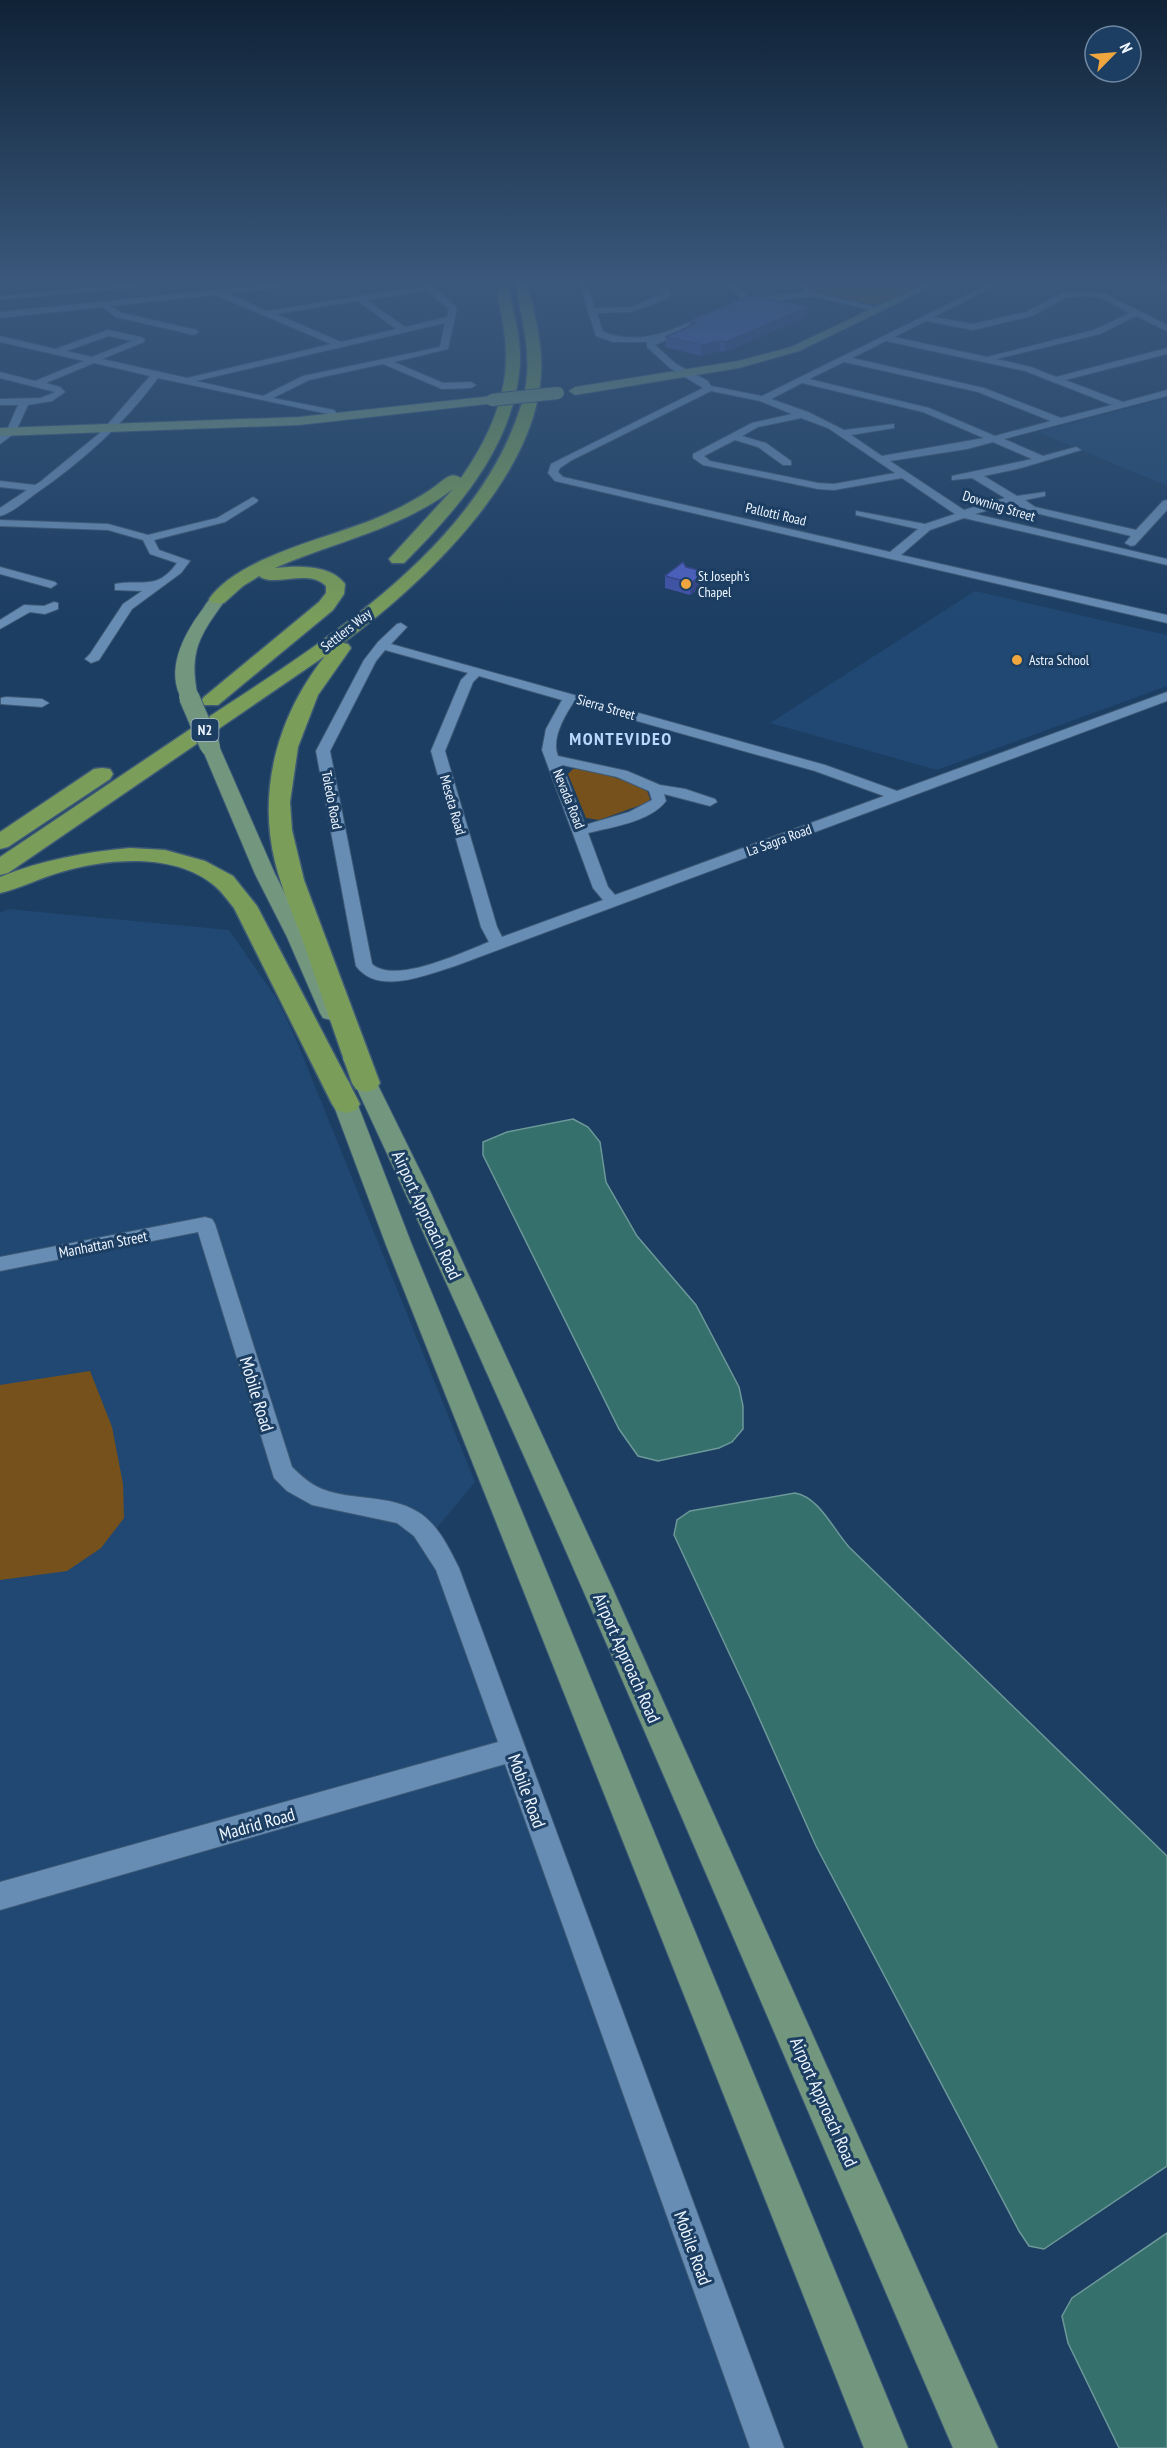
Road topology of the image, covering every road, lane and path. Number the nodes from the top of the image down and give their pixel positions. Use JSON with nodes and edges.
{"nodes":[{"id":1,"x":55,"y":396,"type":"edge"},
{"id":2,"x":138,"y":396,"type":"edge"},
{"id":3,"x":253,"y":396,"type":"edge"},
{"id":4,"x":270,"y":396,"type":"edge"},
{"id":5,"x":502,"y":396,"type":"edge"},
{"id":6,"x":531,"y":396,"type":"edge"},
{"id":7,"x":539,"y":396,"type":"edge"},
{"id":8,"x":692,"y":396,"type":"edge"},
{"id":9,"x":751,"y":396,"type":"edge"},
{"id":10,"x":768,"y":396,"type":"edge"},
{"id":11,"x":868,"y":396,"type":"edge"},
{"id":12,"x":997,"y":396,"type":"edge"},
{"id":13,"x":1100,"y":396,"type":"edge"},
{"id":14,"x":1155,"y":396,"type":"edge"},
{"id":15,"x":264,"y":399,"type":"junction"},
{"id":16,"x":763,"y":399,"type":"junction"},
{"id":17,"x":25,"y":401,"type":"junction"},
{"id":18,"x":0,"y":402,"type":"edge"},
{"id":19,"x":498,"y":403,"type":"junction"},
{"id":20,"x":1122,"y":405,"type":"junction"},
{"id":21,"x":805,"y":414,"type":"junction"},
{"id":22,"x":336,"y":418,"type":"junction"},
{"id":23,"x":1060,"y":421,"type":"junction"},
{"id":24,"x":891,"y":426,"type":"dead end"},
{"id":25,"x":111,"y":430,"type":"junction"},
{"id":26,"x":5,"y":432,"type":"edge"},
{"id":27,"x":844,"y":433,"type":"junction"},
{"id":28,"x":732,"y":436,"type":"junction"},
{"id":29,"x":994,"y":439,"type":"junction"},
{"id":30,"x":0,"y":441,"type":"edge"},
{"id":31,"x":1076,"y":450,"type":"dead end"},
{"id":32,"x":881,"y":459,"type":"junction"},
{"id":33,"x":1042,"y":459,"type":"junction"},
{"id":34,"x":787,"y":463,"type":"dead end"},
{"id":35,"x":582,"y":475,"type":"dead end"},
{"id":36,"x":903,"y":475,"type":"junction"},
{"id":37,"x":975,"y":475,"type":"junction"},
{"id":38,"x":956,"y":478,"type":"dead end"},
{"id":39,"x":0,"y":484,"type":"edge"},
{"id":40,"x":634,"y":487,"type":"junction"},
{"id":41,"x":36,"y":488,"type":"junction"},
{"id":42,"x":623,"y":494,"type":"junction"},
{"id":43,"x":1041,"y":494,"type":"dead end"},
{"id":44,"x":1013,"y":499,"type":"junction"},
{"id":45,"x":253,"y":500,"type":"dead end"},
{"id":46,"x":1167,"y":503,"type":"edge"},
{"id":47,"x":236,"y":510,"type":"junction"},
{"id":48,"x":252,"y":512,"type":"dead end"},
{"id":49,"x":0,"y":513,"type":"edge"},
{"id":50,"x":860,"y":513,"type":"dead end"},
{"id":51,"x":963,"y":514,"type":"junction"},
{"id":52,"x":1151,"y":520,"type":"junction"},
{"id":53,"x":768,"y":522,"type":"junction"},
{"id":54,"x":0,"y":523,"type":"edge"},
{"id":55,"x":1167,"y":524,"type":"edge"},
{"id":56,"x":818,"y":528,"type":"dead end"},
{"id":57,"x":926,"y":528,"type":"junction"},
{"id":58,"x":1138,"y":534,"type":"junction"},
{"id":59,"x":148,"y":538,"type":"junction"},
{"id":60,"x":1123,"y":553,"type":"junction"},
{"id":61,"x":892,"y":556,"type":"junction"},
{"id":62,"x":944,"y":559,"type":"dead end"},
{"id":63,"x":1167,"y":562,"type":"edge"},
{"id":64,"x":0,"y":570,"type":"edge"},
{"id":65,"x":1010,"y":572,"type":"junction"},
{"id":66,"x":383,"y":573,"type":"dead end"},
{"id":67,"x":1000,"y":581,"type":"junction"},
{"id":68,"x":403,"y":582,"type":"junction"},
{"id":69,"x":51,"y":584,"type":"dead end"},
{"id":70,"x":119,"y":587,"type":"dead end"},
{"id":71,"x":152,"y":587,"type":"junction"},
{"id":72,"x":218,"y":599,"type":"junction"},
{"id":73,"x":351,"y":600,"type":"dead end"},
{"id":74,"x":54,"y":606,"type":"dead end"},
{"id":75,"x":1167,"y":608,"type":"edge"},
{"id":76,"x":1167,"y":619,"type":"edge"},
{"id":77,"x":1,"y":623,"type":"edge"},
{"id":78,"x":402,"y":627,"type":"dead end"},
{"id":79,"x":382,"y":645,"type":"junction"},
{"id":80,"x":91,"y":659,"type":"dead end"},
{"id":81,"x":478,"y":671,"type":"junction"},
{"id":82,"x":1167,"y":696,"type":"edge"},
{"id":83,"x":571,"y":697,"type":"junction"},
{"id":84,"x":2,"y":700,"type":"edge"},
{"id":85,"x":212,"y":701,"type":"junction"},
{"id":86,"x":42,"y":703,"type":"dead end"},
{"id":87,"x":153,"y":740,"type":"dead end"},
{"id":88,"x":552,"y":759,"type":"junction"},
{"id":89,"x":115,"y":765,"type":"dead end"},
{"id":90,"x":656,"y":789,"type":"junction"},
{"id":91,"x":897,"y":796,"type":"junction"},
{"id":92,"x":710,"y":802,"type":"dead end"},
{"id":93,"x":581,"y":830,"type":"junction"},
{"id":94,"x":0,"y":842,"type":"edge"},
{"id":95,"x":0,"y":868,"type":"edge"},
{"id":96,"x":265,"y":874,"type":"junction"},
{"id":97,"x":0,"y":886,"type":"edge"},
{"id":98,"x":612,"y":901,"type":"junction"},
{"id":99,"x":498,"y":944,"type":"junction"},
{"id":100,"x":388,"y":977,"type":"joint"},
{"id":101,"x":366,"y":1083,"type":"junction"},
{"id":102,"x":346,"y":1104,"type":"junction"},
{"id":103,"x":205,"y":1224,"type":"joint"},
{"id":104,"x":0,"y":1264,"type":"edge"},
{"id":105,"x":513,"y":1750,"type":"junction"},
{"id":106,"x":0,"y":1896,"type":"edge"},
{"id":107,"x":767,"y":2448,"type":"edge"},
{"id":108,"x":886,"y":2448,"type":"edge"},
{"id":109,"x":976,"y":2448,"type":"edge"}],
"edges":[{"from":1,"to":17,"type":"street"},
{"from":2,"to":25,"type":"street"},
{"from":3,"to":15,"type":"street"},
{"from":4,"to":15,"type":"street"},
{"from":5,"to":19,"type":"highway"},
{"from":6,"to":68,"type":"highway","name":"Settlers Way","number":"N2"},
{"from":7,"to":19,"type":"main road","bridge":true},
{"from":8,"to":42,"type":"street","name":"Pallotti Road"},
{"from":9,"to":16,"type":"street","name":"Downing Street"},
{"from":10,"to":16,"type":"street"},
{"from":11,"to":29,"type":"street"},
{"from":12,"to":23,"type":"street"},
{"from":13,"to":20,"type":"street"},
{"from":14,"to":20,"type":"street"},
{"from":15,"to":22,"type":"street"},
{"from":16,"to":21,"type":"street","name":"Downing Street"},
{"from":17,"to":18,"type":"street"},
{"from":17,"to":26,"type":"street"},
{"from":19,"to":22,"type":"main road"},
{"from":19,"to":66,"type":"highway"},
{"from":19,"to":72,"type":"highway"},
{"from":20,"to":23,"type":"street"},
{"from":21,"to":27,"type":"street","name":"Downing Street"},
{"from":21,"to":28,"type":"street"},
{"from":22,"to":25,"type":"main road"},
{"from":23,"to":29,"type":"street"},
{"from":24,"to":27,"type":"street"},
{"from":25,"to":26,"type":"main road"},
{"from":25,"to":41,"type":"street"},
{"from":26,"to":30,"type":"street"},
{"from":27,"to":32,"type":"street","name":"Downing Street"},
{"from":28,"to":34,"type":"street"},
{"from":28,"to":36,"type":"street"},
{"from":29,"to":32,"type":"street"},
{"from":29,"to":33,"type":"street"},
{"from":31,"to":33,"type":"street"},
{"from":32,"to":36,"type":"street","name":"Downing Street"},
{"from":33,"to":37,"type":"street"},
{"from":35,"to":40,"type":"street","name":"Pallotti Road"},
{"from":36,"to":51,"type":"street","name":"Downing Street"},
{"from":37,"to":38,"type":"street"},
{"from":37,"to":44,"type":"street"},
{"from":39,"to":41,"type":"street"},
{"from":40,"to":42,"type":"street"},
{"from":40,"to":53,"type":"street","name":"Pallotti Road"},
{"from":41,"to":49,"type":"street"},
{"from":42,"to":53,"type":"street","name":"Pallotti Road"},
{"from":43,"to":44,"type":"street"},
{"from":44,"to":51,"type":"street"},
{"from":44,"to":58,"type":"street"},
{"from":45,"to":47,"type":"street"},
{"from":46,"to":52,"type":"street"},
{"from":47,"to":48,"type":"street"},
{"from":47,"to":59,"type":"street"},
{"from":50,"to":57,"type":"street"},
{"from":51,"to":57,"type":"street"},
{"from":51,"to":60,"type":"street","name":"Downing Street"},
{"from":52,"to":55,"type":"street"},
{"from":52,"to":58,"type":"street"},
{"from":53,"to":56,"type":"street","name":"Pallotti Road"},
{"from":53,"to":61,"type":"street","name":"Pallotti Road"},
{"from":54,"to":59,"type":"street"},
{"from":57,"to":61,"type":"street"},
{"from":58,"to":60,"type":"street"},
{"from":59,"to":71,"type":"street"},
{"from":60,"to":63,"type":"street","name":"Downing Street"},
{"from":61,"to":67,"type":"street","name":"Pallotti Road"},
{"from":62,"to":65,"type":"street"},
{"from":64,"to":69,"type":"street"},
{"from":65,"to":67,"type":"street"},
{"from":65,"to":75,"type":"street"},
{"from":67,"to":76,"type":"street","name":"Pallotti Road"},
{"from":68,"to":95,"type":"highway","name":"Settlers Way","number":"N2"},
{"from":68,"to":101,"type":"highway"},
{"from":70,"to":71,"type":"street"},
{"from":71,"to":80,"type":"street"},
{"from":72,"to":85,"type":"highway"},
{"from":72,"to":96,"type":"main road","name":"Airport Approach Road","bridge":true},
{"from":73,"to":85,"type":"highway","name":"Settlers Way","number":"N2"},
{"from":74,"to":77,"type":"street"},
{"from":78,"to":79,"type":"street","name":"Toledo Road"},
{"from":79,"to":81,"type":"street","name":"Sierra Street"},
{"from":79,"to":100,"type":"street","name":"Toledo Road"},
{"from":81,"to":83,"type":"street","name":"Sierra Street"},
{"from":81,"to":99,"type":"street","name":"Meseta Road"},
{"from":82,"to":91,"type":"street","name":"La Sagra Road"},
{"from":83,"to":88,"type":"street","name":"Nevada Road"},
{"from":83,"to":91,"type":"street","name":"Sierra Street"},
{"from":84,"to":86,"type":"street"},
{"from":85,"to":87,"type":"highway","name":"Settlers Way","number":"N2"},
{"from":88,"to":90,"type":"street"},
{"from":88,"to":93,"type":"street","name":"Nevada Road"},
{"from":89,"to":94,"type":"highway"},
{"from":90,"to":92,"type":"street"},
{"from":90,"to":93,"type":"street"},
{"from":91,"to":98,"type":"street","name":"La Sagra Road"},
{"from":93,"to":98,"type":"street","name":"Nevada Road"},
{"from":96,"to":101,"type":"main road","name":"Airport Approach Road"},
{"from":96,"to":102,"type":"main road","name":"Airport Approach Road"},
{"from":97,"to":102,"type":"highway"},
{"from":98,"to":99,"type":"street","name":"La Sagra Road"},
{"from":99,"to":100,"type":"street","name":"La Sagra Road"},
{"from":101,"to":109,"type":"main road","name":"Airport Approach Road"},
{"from":102,"to":108,"type":"main road","name":"Airport Approach Road"},
{"from":103,"to":104,"type":"street","name":"Manhattan Street"},
{"from":103,"to":105,"type":"street","name":"Mobile Road"},
{"from":105,"to":106,"type":"street","name":"Madrid Road"},
{"from":105,"to":107,"type":"street","name":"Mobile Road"}]}
